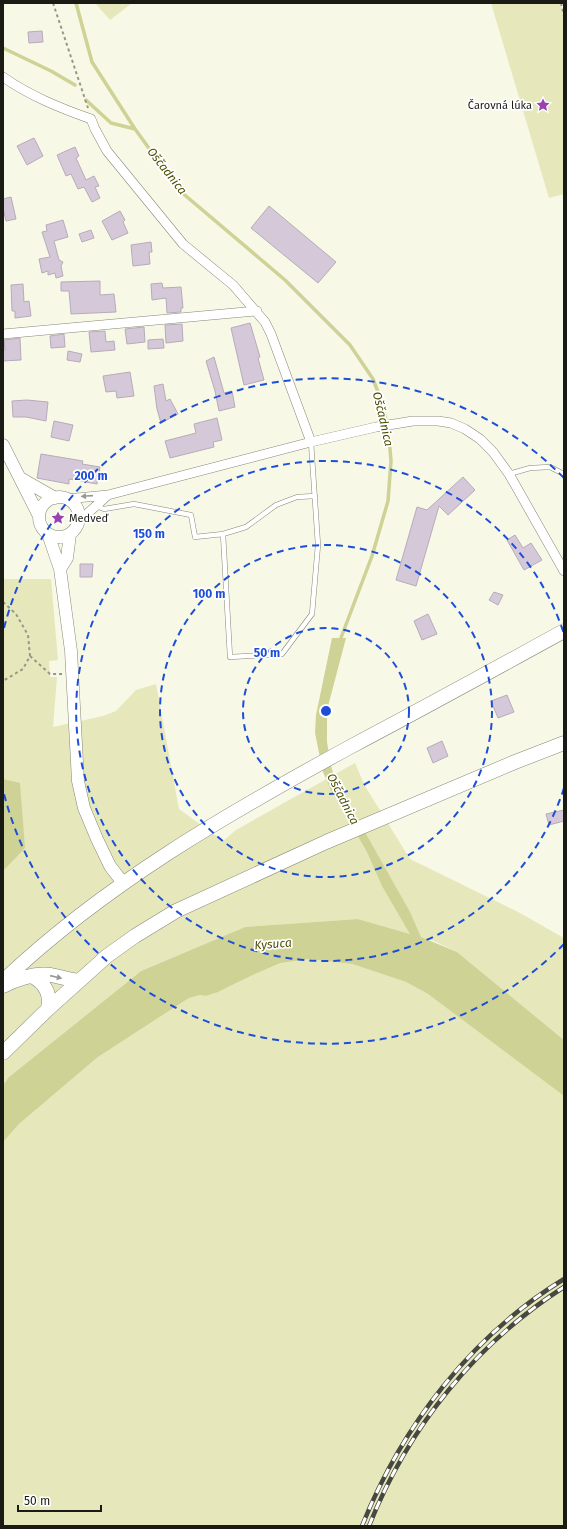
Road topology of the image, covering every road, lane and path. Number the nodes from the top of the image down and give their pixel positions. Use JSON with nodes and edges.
{"nodes":[{"id":1,"x":53,"y":3,"type":"edge"},
{"id":2,"x":561,"y":3,"type":"edge"},
{"id":3,"x":564,"y":16,"type":"edge"},
{"id":4,"x":3,"y":77,"type":"edge"},
{"id":5,"x":91,"y":119,"type":"junction"},
{"id":6,"x":256,"y":311,"type":"junction"},
{"id":7,"x":3,"y":334,"type":"edge"},
{"id":8,"x":311,"y":442,"type":"junction"},
{"id":9,"x":3,"y":445,"type":"edge"},
{"id":10,"x":509,"y":474,"type":"junction"},
{"id":11,"x":564,"y":474,"type":"edge"},
{"id":12,"x":20,"y":478,"type":"junction"},
{"id":13,"x":108,"y":495,"type":"junction"},
{"id":14,"x":315,"y":496,"type":"junction"},
{"id":15,"x":61,"y":498,"type":"junction"},
{"id":16,"x":96,"y":506,"type":"junction"},
{"id":17,"x":39,"y":516,"type":"junction"},
{"id":18,"x":79,"y":521,"type":"junction"},
{"id":19,"x":48,"y":534,"type":"junction"},
{"id":20,"x":70,"y":534,"type":"junction"},
{"id":21,"x":223,"y":534,"type":"junction"},
{"id":22,"x":60,"y":569,"type":"junction"},
{"id":23,"x":564,"y":571,"type":"edge"},
{"id":24,"x":3,"y":602,"type":"edge"},
{"id":25,"x":564,"y":631,"type":"edge"},
{"id":26,"x":30,"y":656,"type":"junction"},
{"id":27,"x":58,"y":674,"type":"dead end"},
{"id":28,"x":3,"y":681,"type":"edge"},
{"id":29,"x":564,"y":743,"type":"edge"},
{"id":30,"x":123,"y":883,"type":"junction"},
{"id":31,"x":32,"y":976,"type":"junction"},
{"id":32,"x":3,"y":981,"type":"edge"},
{"id":33,"x":79,"y":981,"type":"junction"},
{"id":34,"x":3,"y":986,"type":"edge"},
{"id":35,"x":48,"y":1009,"type":"junction"},
{"id":36,"x":3,"y":1053,"type":"edge"}],
"edges":[{"from":1,"to":5,"type":"path"},
{"from":2,"to":3,"type":"path"},
{"from":4,"to":5,"type":"street"},
{"from":5,"to":6,"type":"street"},
{"from":6,"to":7,"type":"street"},
{"from":6,"to":8,"type":"street"},
{"from":8,"to":10,"type":"street"},
{"from":8,"to":13,"type":"street"},
{"from":8,"to":14,"type":"lane"},
{"from":9,"to":12,"type":"street"},
{"from":10,"to":11,"type":"lane"},
{"from":10,"to":23,"type":"street"},
{"from":12,"to":15,"type":"street"},
{"from":12,"to":17,"type":"street"},
{"from":13,"to":15,"type":"street","one_way":true},
{"from":13,"to":16,"type":"street"},
{"from":14,"to":21,"type":"lane"},
{"from":14,"to":21,"type":"lane"},
{"from":15,"to":17,"type":"street"},
{"from":15,"to":18,"type":"street"},
{"from":16,"to":18,"type":"street"},
{"from":16,"to":21,"type":"lane"},
{"from":17,"to":19,"type":"street"},
{"from":18,"to":20,"type":"street"},
{"from":19,"to":20,"type":"street"},
{"from":19,"to":22,"type":"street"},
{"from":20,"to":22,"type":"street"},
{"from":22,"to":30,"type":"street"},
{"from":24,"to":26,"type":"path"},
{"from":25,"to":30,"type":"main road"},
{"from":26,"to":27,"type":"path"},
{"from":26,"to":28,"type":"path"},
{"from":29,"to":33,"type":"main road"},
{"from":30,"to":32,"type":"main road"},
{"from":31,"to":33,"type":"main road","one_way":true},
{"from":31,"to":34,"type":"main road"},
{"from":31,"to":35,"type":"main road"},
{"from":33,"to":35,"type":"main road"},
{"from":35,"to":36,"type":"main road"}]}
